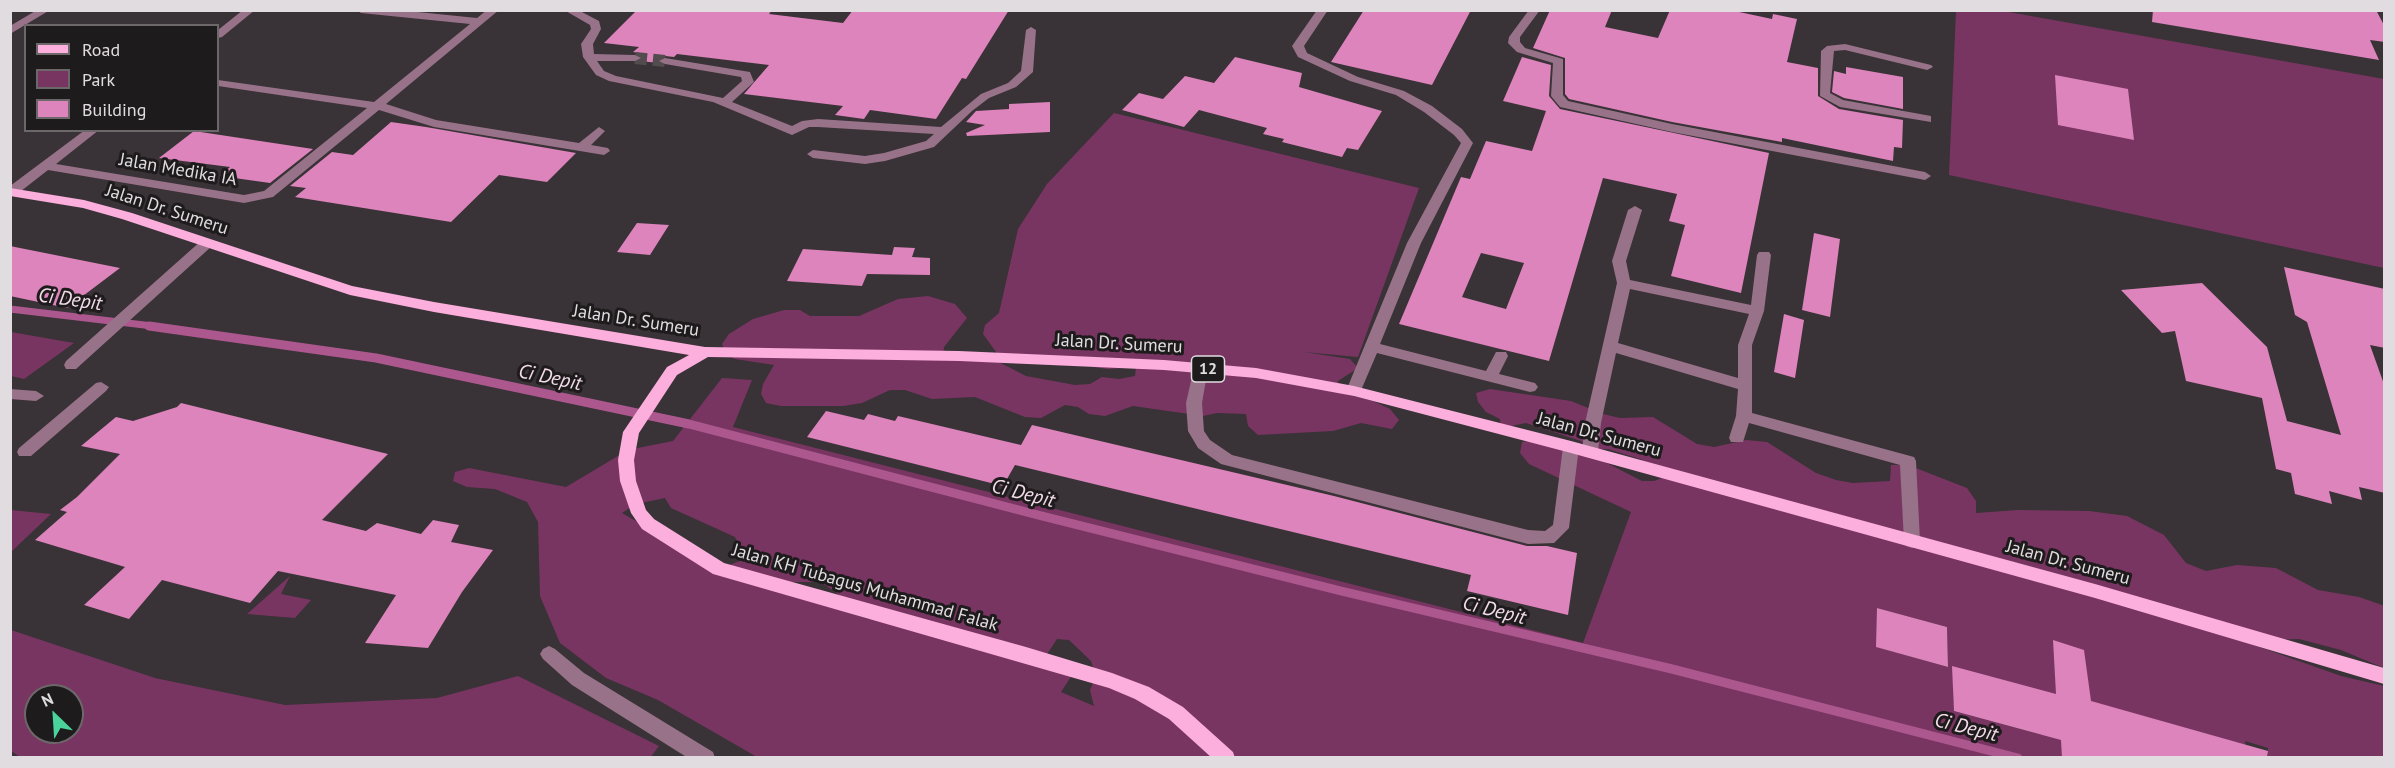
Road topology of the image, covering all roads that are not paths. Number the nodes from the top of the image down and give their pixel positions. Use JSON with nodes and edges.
{"nodes":[{"id":1,"x":45,"y":10,"type":"edge"},
{"id":2,"x":250,"y":10,"type":"edge"},
{"id":3,"x":361,"y":10,"type":"edge"},
{"id":4,"x":494,"y":10,"type":"edge"},
{"id":5,"x":569,"y":10,"type":"edge"},
{"id":6,"x":1323,"y":10,"type":"edge"},
{"id":7,"x":1535,"y":10,"type":"edge"},
{"id":8,"x":482,"y":22,"type":"junction"},
{"id":9,"x":1031,"y":30,"type":"dead end"},
{"id":10,"x":10,"y":31,"type":"edge"},
{"id":11,"x":219,"y":34,"type":"edge"},
{"id":12,"x":590,"y":57,"type":"junction"},
{"id":13,"x":635,"y":58,"type":"tunnel mouth"},
{"id":14,"x":665,"y":61,"type":"tunnel mouth"},
{"id":15,"x":1927,"y":68,"type":"dead end"},
{"id":16,"x":219,"y":84,"type":"edge"},
{"id":17,"x":724,"y":102,"type":"junction"},
{"id":18,"x":379,"y":106,"type":"junction"},
{"id":19,"x":1927,"y":119,"type":"dead end"},
{"id":20,"x":599,"y":131,"type":"dead end"},
{"id":21,"x":944,"y":131,"type":"junction"},
{"id":22,"x":90,"y":132,"type":"edge"},
{"id":23,"x":582,"y":147,"type":"junction"},
{"id":24,"x":604,"y":151,"type":"dead end"},
{"id":25,"x":813,"y":154,"type":"dead end"},
{"id":26,"x":47,"y":166,"type":"junction"},
{"id":27,"x":1925,"y":176,"type":"dead end"},
{"id":28,"x":11,"y":192,"type":"edge"},
{"id":29,"x":1635,"y":210,"type":"dead end"},
{"id":30,"x":207,"y":243,"type":"junction"},
{"id":31,"x":1764,"y":255,"type":"dead end"},
{"id":32,"x":1624,"y":283,"type":"junction"},
{"id":33,"x":1757,"y":311,"type":"junction"},
{"id":34,"x":1611,"y":346,"type":"junction"},
{"id":35,"x":1373,"y":347,"type":"junction"},
{"id":36,"x":672,"y":348,"type":"junction"},
{"id":37,"x":705,"y":352,"type":"junction"},
{"id":38,"x":1501,"y":356,"type":"dead end"},
{"id":39,"x":71,"y":364,"type":"dead end"},
{"id":40,"x":1201,"y":368,"type":"junction"},
{"id":41,"x":672,"y":371,"type":"junction"},
{"id":42,"x":1490,"y":377,"type":"junction"},
{"id":43,"x":1746,"y":386,"type":"junction"},
{"id":44,"x":101,"y":387,"type":"dead end"},
{"id":45,"x":1530,"y":387,"type":"dead end"},
{"id":46,"x":1354,"y":391,"type":"junction"},
{"id":47,"x":10,"y":394,"type":"edge"},
{"id":48,"x":36,"y":396,"type":"dead end"},
{"id":49,"x":1744,"y":416,"type":"junction"},
{"id":50,"x":1737,"y":438,"type":"dead end"},
{"id":51,"x":1571,"y":447,"type":"junction"},
{"id":52,"x":26,"y":452,"type":"dead end"},
{"id":53,"x":1590,"y":453,"type":"junction"},
{"id":54,"x":1912,"y":541,"type":"junction"},
{"id":55,"x":549,"y":654,"type":"dead end"},
{"id":56,"x":2385,"y":676,"type":"edge"},
{"id":57,"x":706,"y":758,"type":"edge"},
{"id":58,"x":1226,"y":758,"type":"edge"}],
"edges":[{"from":1,"to":10,"type":"street"},
{"from":2,"to":11,"type":"street"},
{"from":3,"to":8,"type":"street"},
{"from":4,"to":8,"type":"street","name":"Jalan Medika IA"},
{"from":5,"to":12,"type":"street"},
{"from":6,"to":35,"type":"street"},
{"from":7,"to":27,"type":"street"},
{"from":8,"to":18,"type":"street","name":"Jalan Medika IA"},
{"from":9,"to":21,"type":"street"},
{"from":12,"to":13,"type":"street"},
{"from":12,"to":17,"type":"street"},
{"from":14,"to":17,"type":"street"},
{"from":15,"to":19,"type":"street"},
{"from":16,"to":18,"type":"street"},
{"from":17,"to":21,"type":"street"},
{"from":18,"to":23,"type":"street"},
{"from":18,"to":26,"type":"street","name":"Jalan Medika IA"},
{"from":20,"to":23,"type":"street"},
{"from":21,"to":25,"type":"street"},
{"from":22,"to":26,"type":"street"},
{"from":23,"to":24,"type":"street"},
{"from":26,"to":28,"type":"street"},
{"from":28,"to":30,"type":"main road","name":"Jalan Dr. Sumeru","number":"12"},
{"from":29,"to":32,"type":"street"},
{"from":30,"to":36,"type":"main road","name":"Jalan Dr. Sumeru","number":"12"},
{"from":30,"to":39,"type":"street"},
{"from":31,"to":33,"type":"street"},
{"from":32,"to":33,"type":"street"},
{"from":32,"to":34,"type":"street"},
{"from":33,"to":43,"type":"street"},
{"from":34,"to":43,"type":"street"},
{"from":34,"to":53,"type":"street"},
{"from":35,"to":42,"type":"street"},
{"from":35,"to":46,"type":"street"},
{"from":36,"to":37,"type":"main road","name":"Jalan Dr. Sumeru","number":"12"},
{"from":36,"to":41,"type":"main road"},
{"from":37,"to":40,"type":"main road","name":"Jalan Dr. Sumeru","number":"12"},
{"from":37,"to":41,"type":"main road","name":"Jalan KH Tubagus Muhammad Falak"},
{"from":38,"to":42,"type":"street"},
{"from":40,"to":46,"type":"main road","name":"Jalan Dr. Sumeru","number":"12"},
{"from":40,"to":51,"type":"street"},
{"from":41,"to":58,"type":"main road","name":"Jalan KH Tubagus Muhammad Falak"},
{"from":42,"to":45,"type":"street"},
{"from":43,"to":49,"type":"street"},
{"from":44,"to":52,"type":"street"},
{"from":46,"to":51,"type":"main road","name":"Jalan Dr. Sumeru","number":"12"},
{"from":47,"to":48,"type":"street"},
{"from":49,"to":50,"type":"street"},
{"from":49,"to":54,"type":"street"},
{"from":51,"to":53,"type":"main road","name":"Jalan Dr. Sumeru","number":"12"},
{"from":53,"to":54,"type":"main road","name":"Jalan Dr. Sumeru","number":"12"},
{"from":54,"to":56,"type":"main road","name":"Jalan Dr. Sumeru","number":"12"},
{"from":55,"to":57,"type":"street"}]}
